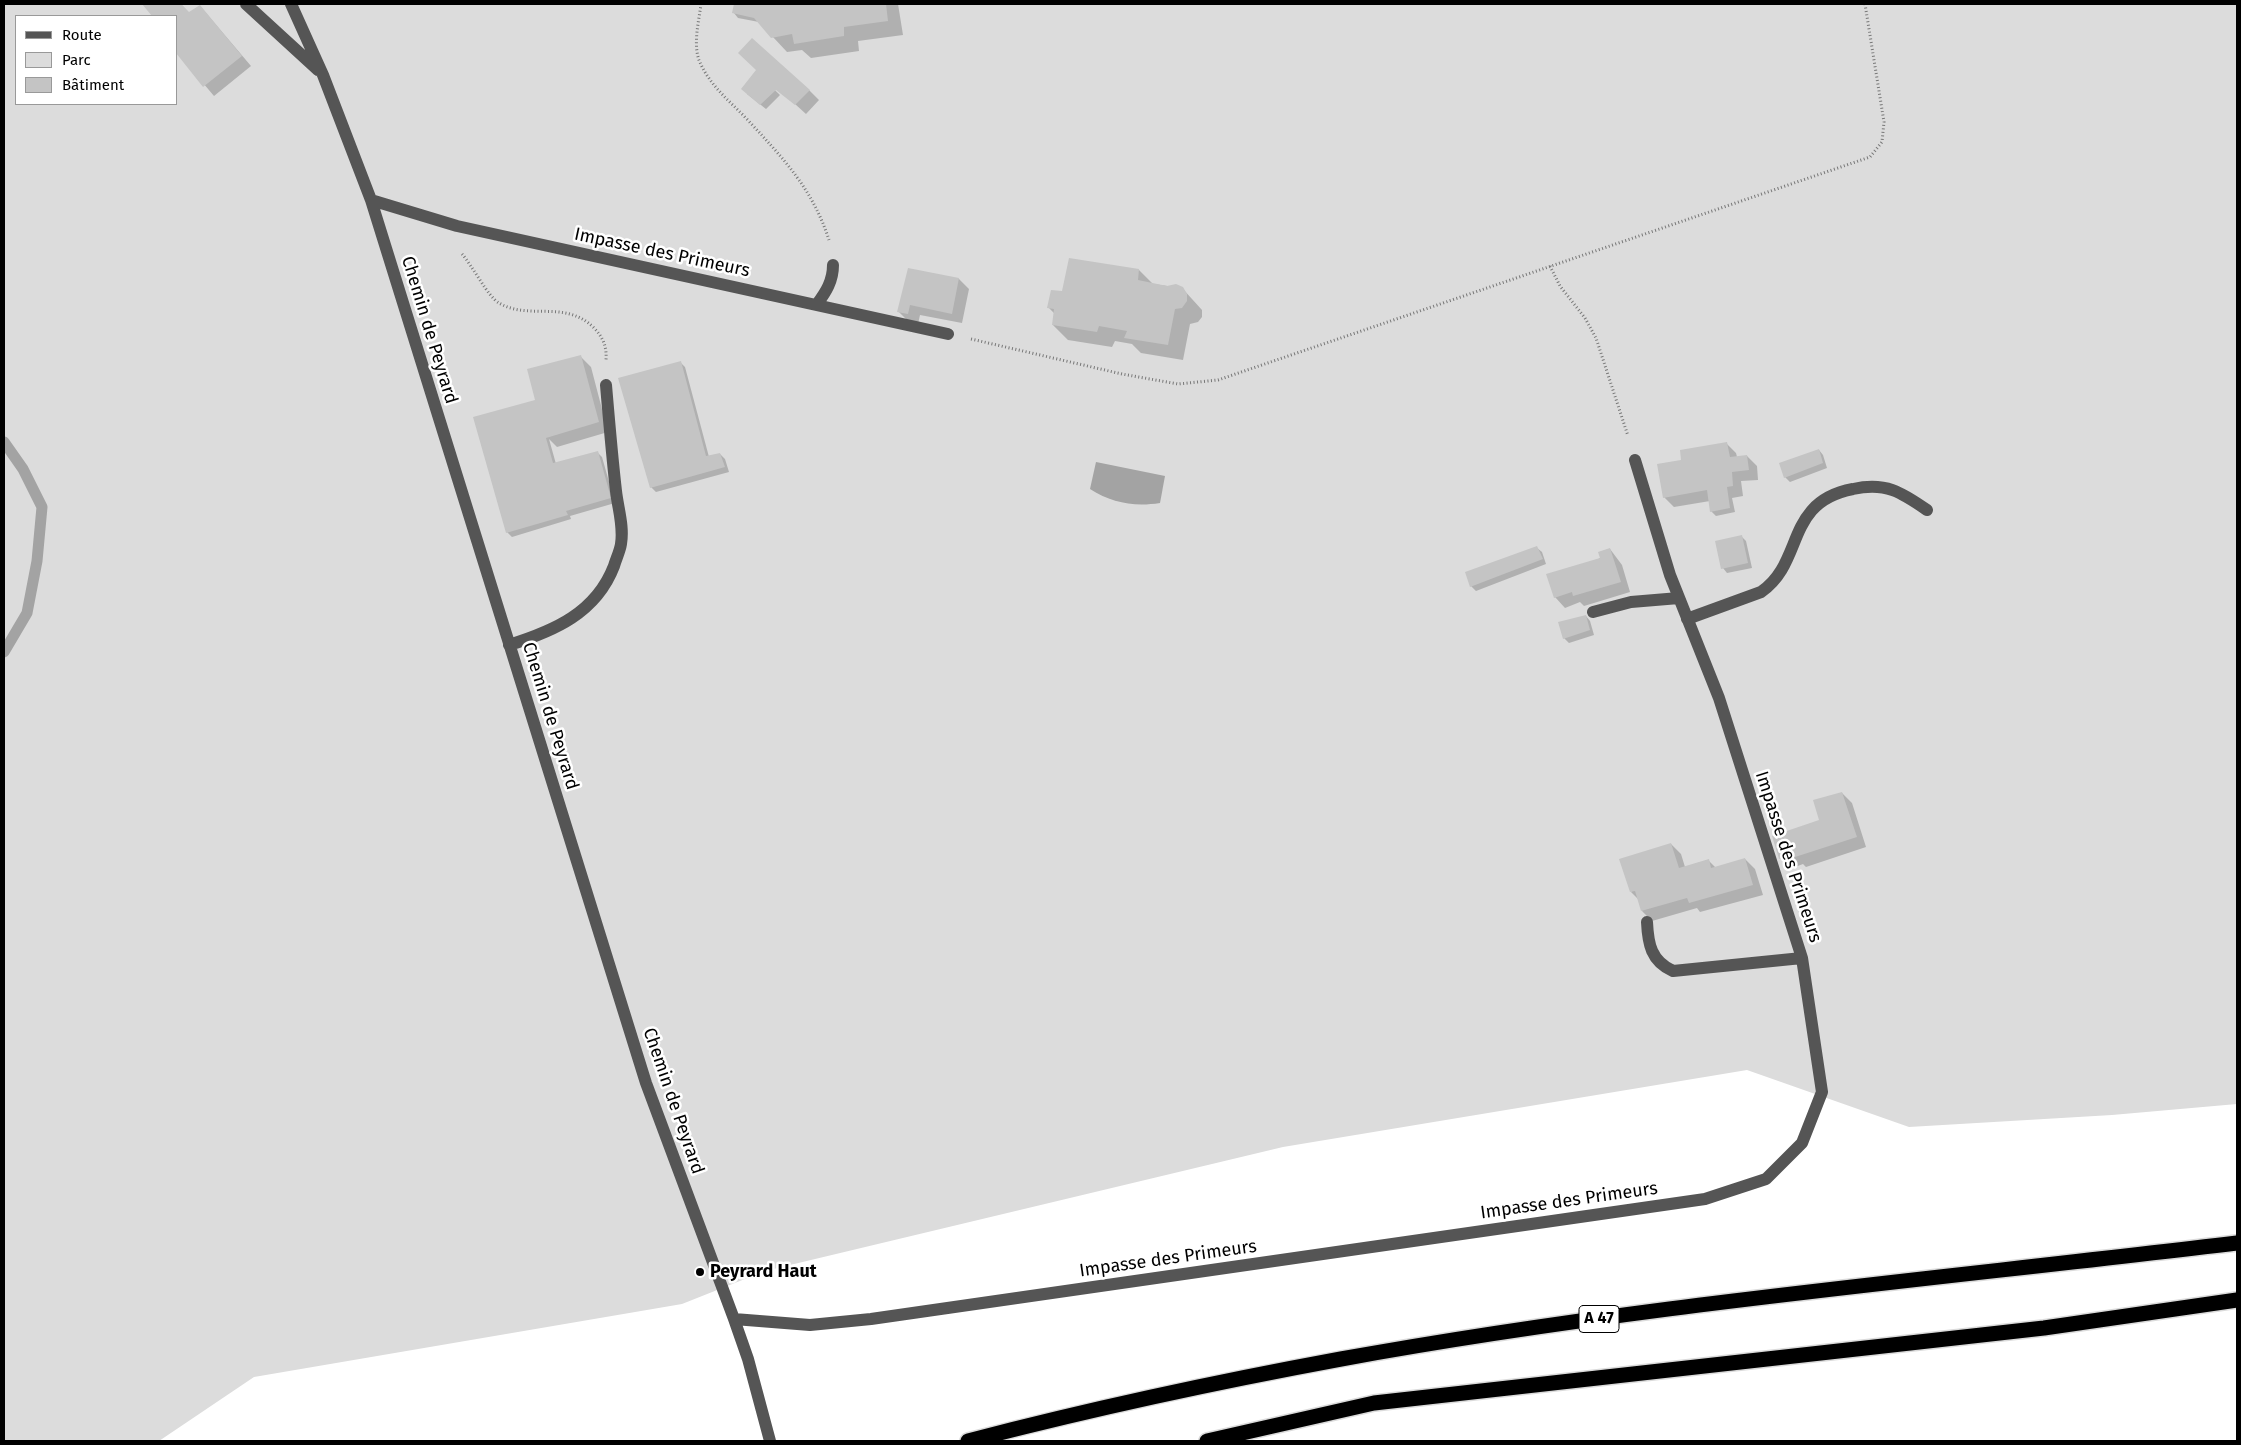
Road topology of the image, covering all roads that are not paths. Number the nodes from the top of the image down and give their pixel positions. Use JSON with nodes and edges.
{"nodes":[{"id":1,"x":246,"y":4,"type":"edge"},
{"id":2,"x":291,"y":4,"type":"edge"},
{"id":3,"x":323,"y":75,"type":"junction"},
{"id":4,"x":371,"y":200,"type":"junction"},
{"id":5,"x":833,"y":265,"type":"road end"},
{"id":6,"x":817,"y":304,"type":"junction"},
{"id":7,"x":948,"y":334,"type":"road end"},
{"id":8,"x":606,"y":385,"type":"road end"},
{"id":9,"x":1636,"y":460,"type":"road end"},
{"id":10,"x":1927,"y":510,"type":"dead end"},
{"id":11,"x":1679,"y":598,"type":"junction"},
{"id":12,"x":1593,"y":612,"type":"dead end"},
{"id":13,"x":1687,"y":619,"type":"junction"},
{"id":14,"x":509,"y":645,"type":"junction"},
{"id":15,"x":1646,"y":922,"type":"dead end"},
{"id":16,"x":1802,"y":958,"type":"junction"},
{"id":17,"x":2237,"y":1243,"type":"edge"},
{"id":18,"x":2237,"y":1300,"type":"edge"},
{"id":19,"x":734,"y":1319,"type":"junction"},
{"id":20,"x":770,"y":1441,"type":"edge"},
{"id":21,"x":968,"y":1441,"type":"edge"},
{"id":22,"x":1207,"y":1441,"type":"edge"}],
"edges":[{"from":1,"to":3,"type":"street"},
{"from":2,"to":3,"type":"street","name":"Chemin de Peyrard"},
{"from":3,"to":4,"type":"street","name":"Chemin de Peyrard"},
{"from":4,"to":6,"type":"street","name":"Impasse des Primeurs"},
{"from":4,"to":14,"type":"street","name":"Chemin de Peyrard"},
{"from":5,"to":6,"type":"street"},
{"from":6,"to":7,"type":"street","name":"Impasse des Primeurs"},
{"from":8,"to":14,"type":"street"},
{"from":9,"to":11,"type":"street","name":"Impasse des Primeurs"},
{"from":10,"to":13,"type":"street"},
{"from":11,"to":12,"type":"street"},
{"from":11,"to":13,"type":"street","name":"Impasse des Primeurs"},
{"from":13,"to":16,"type":"street","name":"Impasse des Primeurs"},
{"from":14,"to":19,"type":"street","name":"Chemin de Peyrard"},
{"from":15,"to":16,"type":"street"},
{"from":16,"to":19,"type":"street","name":"Impasse des Primeurs"},
{"from":17,"to":21,"type":"highway","number":"A 47"},
{"from":18,"to":22,"type":"highway"},
{"from":19,"to":20,"type":"street","name":"Chemin de Peyrard"}]}
